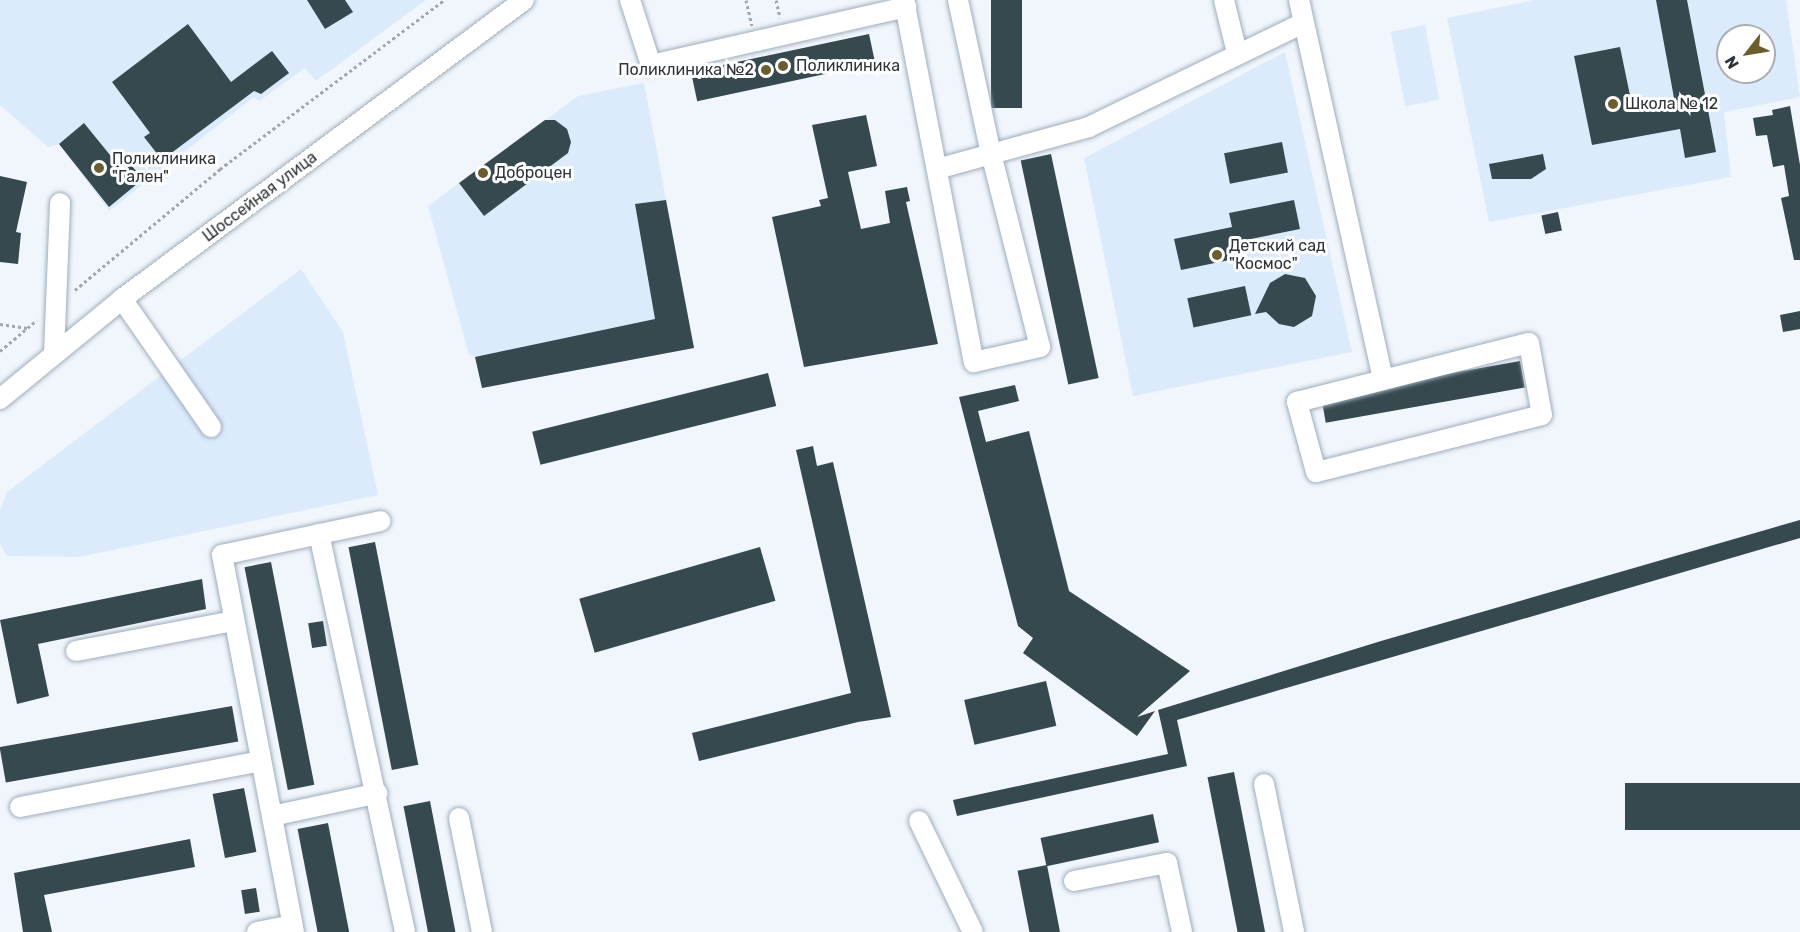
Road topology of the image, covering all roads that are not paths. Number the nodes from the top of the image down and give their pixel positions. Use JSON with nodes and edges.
{"nodes":[{"id":1,"x":524,"y":0,"type":"edge"},
{"id":2,"x":630,"y":0,"type":"edge"},
{"id":3,"x":958,"y":0,"type":"edge"},
{"id":4,"x":1224,"y":0,"type":"edge"},
{"id":5,"x":1299,"y":0,"type":"edge"},
{"id":6,"x":905,"y":3,"type":"edge"},
{"id":7,"x":1303,"y":23,"type":"junction"},
{"id":8,"x":1237,"y":53,"type":"junction"},
{"id":9,"x":991,"y":154,"type":"junction"},
{"id":10,"x":937,"y":169,"type":"junction"},
{"id":11,"x":60,"y":203,"type":"dead end"},
{"id":12,"x":122,"y":299,"type":"junction"},
{"id":13,"x":54,"y":354,"type":"junction"},
{"id":14,"x":1383,"y":379,"type":"junction"},
{"id":15,"x":0,"y":399,"type":"edge"},
{"id":16,"x":211,"y":427,"type":"dead end"},
{"id":17,"x":380,"y":521,"type":"dead end"},
{"id":18,"x":319,"y":534,"type":"junction"},
{"id":19,"x":234,"y":621,"type":"junction"},
{"id":20,"x":76,"y":651,"type":"dead end"},
{"id":21,"x":261,"y":761,"type":"junction"},
{"id":22,"x":1264,"y":784,"type":"dead end"},
{"id":23,"x":378,"y":793,"type":"junction"},
{"id":24,"x":20,"y":807,"type":"dead end"},
{"id":25,"x":272,"y":816,"type":"junction"},
{"id":26,"x":459,"y":818,"type":"dead end"},
{"id":27,"x":919,"y":821,"type":"dead end"},
{"id":28,"x":1074,"y":881,"type":"dead end"},
{"id":29,"x":293,"y":929,"type":"edge"},
{"id":30,"x":257,"y":932,"type":"edge"},
{"id":31,"x":405,"y":932,"type":"edge"},
{"id":32,"x":482,"y":932,"type":"edge"},
{"id":33,"x":973,"y":932,"type":"edge"},
{"id":34,"x":1182,"y":932,"type":"edge"},
{"id":35,"x":1294,"y":932,"type":"edge"}],
"edges":[{"from":1,"to":12,"type":"street","name":"Шоссейная улица"},
{"from":2,"to":6,"type":"street"},
{"from":3,"to":9,"type":"street"},
{"from":4,"to":8,"type":"street"},
{"from":5,"to":7,"type":"street"},
{"from":6,"to":10,"type":"street"},
{"from":7,"to":8,"type":"street"},
{"from":7,"to":14,"type":"street"},
{"from":8,"to":9,"type":"street"},
{"from":9,"to":10,"type":"street"},
{"from":9,"to":10,"type":"street"},
{"from":11,"to":13,"type":"street"},
{"from":12,"to":13,"type":"street","name":"Шоссейная улица"},
{"from":12,"to":16,"type":"street"},
{"from":13,"to":15,"type":"street","name":"Шоссейная улица"},
{"from":14,"to":14,"type":"street"},
{"from":17,"to":18,"type":"street"},
{"from":18,"to":19,"type":"street"},
{"from":18,"to":23,"type":"street"},
{"from":19,"to":20,"type":"street"},
{"from":19,"to":21,"type":"street"},
{"from":21,"to":24,"type":"street"},
{"from":21,"to":25,"type":"street"},
{"from":22,"to":35,"type":"street"},
{"from":23,"to":25,"type":"street"},
{"from":23,"to":31,"type":"street"},
{"from":25,"to":29,"type":"street"},
{"from":26,"to":32,"type":"street"},
{"from":27,"to":33,"type":"street"},
{"from":28,"to":34,"type":"street"},
{"from":29,"to":30,"type":"street"}]}
